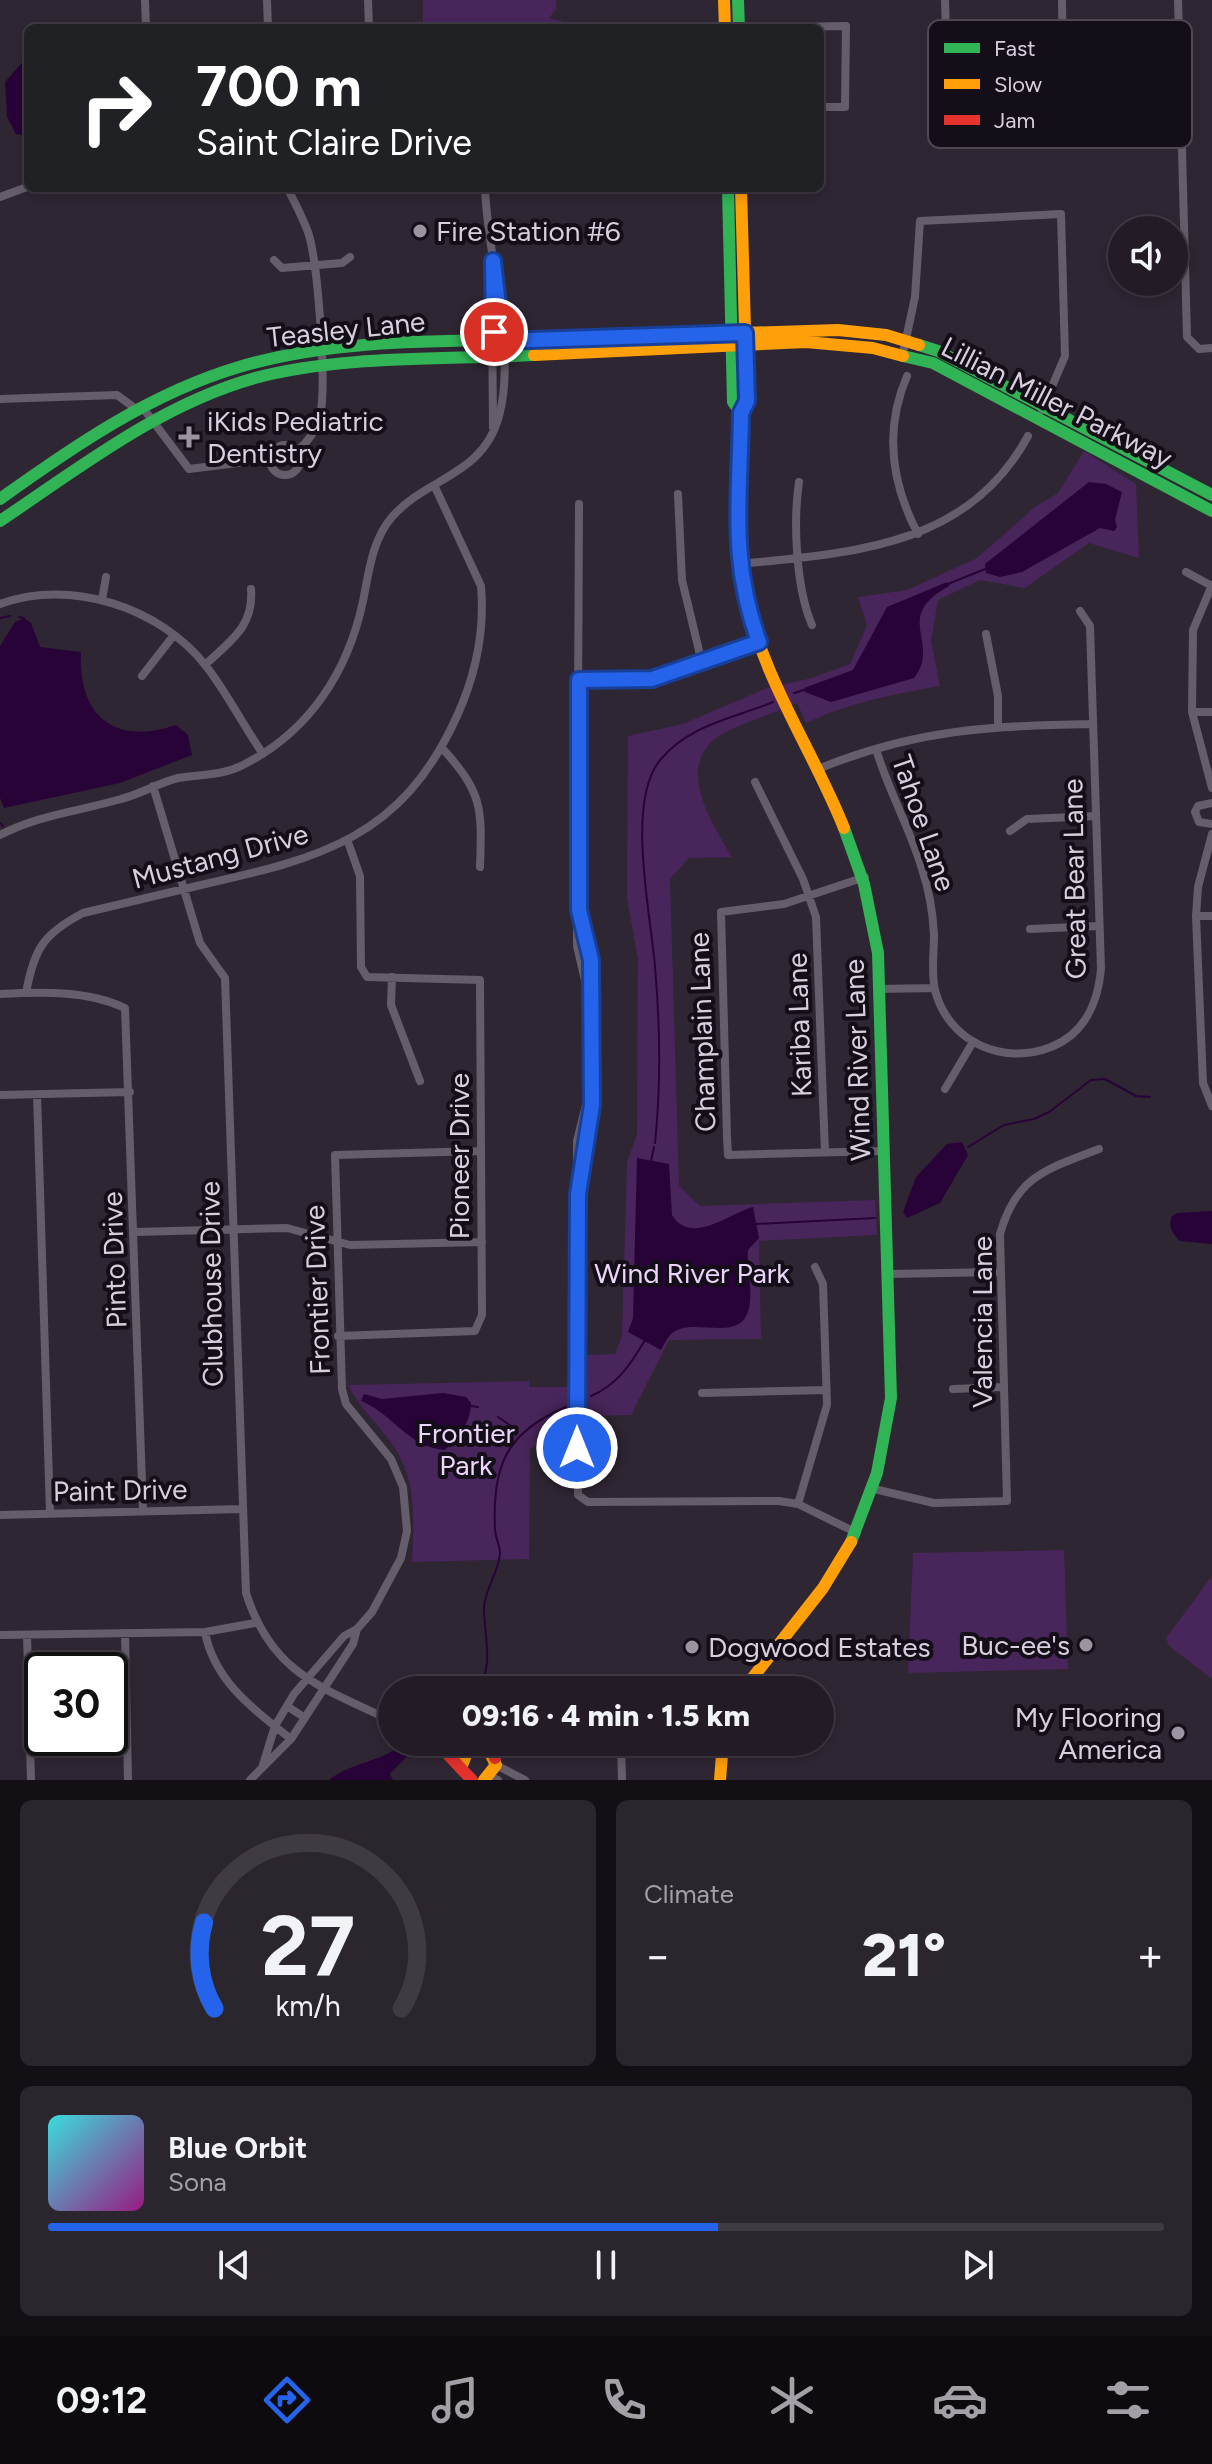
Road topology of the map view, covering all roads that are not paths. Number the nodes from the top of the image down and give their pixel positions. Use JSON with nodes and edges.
{"nodes":[{"id":1,"x":145,"y":0,"type":"edge"},
{"id":2,"x":267,"y":0,"type":"edge"},
{"id":3,"x":368,"y":0,"type":"edge"},
{"id":4,"x":724,"y":0,"type":"edge"},
{"id":5,"x":738,"y":0,"type":"edge"},
{"id":6,"x":945,"y":0,"type":"edge"},
{"id":7,"x":1062,"y":0,"type":"edge"},
{"id":8,"x":1178,"y":0,"type":"edge"},
{"id":9,"x":946,"y":20,"type":"edge"},
{"id":10,"x":1062,"y":20,"type":"edge"},
{"id":11,"x":1179,"y":20,"type":"edge"},
{"id":12,"x":146,"y":24,"type":"edge"},
{"id":13,"x":268,"y":24,"type":"edge"},
{"id":14,"x":369,"y":24,"type":"edge"},
{"id":15,"x":725,"y":24,"type":"edge"},
{"id":16,"x":739,"y":24,"type":"edge"},
{"id":17,"x":824,"y":26,"type":"edge"},
{"id":18,"x":824,"y":107,"type":"edge"},
{"id":19,"x":1182,"y":148,"type":"edge"},
{"id":20,"x":24,"y":188,"type":"edge"},
{"id":21,"x":289,"y":192,"type":"edge"},
{"id":22,"x":485,"y":192,"type":"edge"},
{"id":23,"x":735,"y":192,"type":"edge"},
{"id":24,"x":0,"y":197,"type":"edge"},
{"id":25,"x":350,"y":257,"type":"dead end"},
{"id":26,"x":274,"y":260,"type":"dead end"},
{"id":27,"x":315,"y":266,"type":"junction"},
{"id":28,"x":738,"y":340,"type":"junction"},
{"id":29,"x":498,"y":342,"type":"junction"},
{"id":30,"x":904,"y":347,"type":"junction"},
{"id":31,"x":1212,"y":348,"type":"edge"},
{"id":32,"x":320,"y":350,"type":"junction"},
{"id":33,"x":498,"y":357,"type":"junction"},
{"id":34,"x":321,"y":366,"type":"junction"},
{"id":35,"x":907,"y":376,"type":"dead end"},
{"id":36,"x":0,"y":399,"type":"edge"},
{"id":37,"x":138,"y":410,"type":"junction"},
{"id":38,"x":1041,"y":410,"type":"junction"},
{"id":39,"x":153,"y":421,"type":"junction"},
{"id":40,"x":1028,"y":436,"type":"dead end"},
{"id":41,"x":297,"y":451,"type":"junction"},
{"id":42,"x":270,"y":459,"type":"junction"},
{"id":43,"x":799,"y":482,"type":"dead end"},
{"id":44,"x":435,"y":487,"type":"junction"},
{"id":45,"x":678,"y":494,"type":"dead end"},
{"id":46,"x":1212,"y":495,"type":"edge"},
{"id":47,"x":0,"y":499,"type":"edge"},
{"id":48,"x":579,"y":504,"type":"dead end"},
{"id":49,"x":1212,"y":511,"type":"edge"},
{"id":50,"x":0,"y":521,"type":"edge"},
{"id":51,"x":918,"y":534,"type":"junction"},
{"id":52,"x":800,"y":557,"type":"junction"},
{"id":53,"x":738,"y":564,"type":"junction"},
{"id":54,"x":1186,"y":572,"type":"dead end"},
{"id":55,"x":106,"y":577,"type":"dead end"},
{"id":56,"x":1212,"y":586,"type":"edge"},
{"id":57,"x":251,"y":589,"type":"dead end"},
{"id":58,"x":102,"y":600,"type":"junction"},
{"id":59,"x":0,"y":604,"type":"edge"},
{"id":60,"x":1080,"y":611,"type":"dead end"},
{"id":61,"x":812,"y":625,"type":"dead end"},
{"id":62,"x":986,"y":634,"type":"dead end"},
{"id":63,"x":174,"y":635,"type":"junction"},
{"id":64,"x":759,"y":642,"type":"junction"},
{"id":65,"x":702,"y":663,"type":"junction"},
{"id":66,"x":205,"y":665,"type":"junction"},
{"id":67,"x":142,"y":676,"type":"dead end"},
{"id":68,"x":579,"y":680,"type":"junction"},
{"id":69,"x":1192,"y":712,"type":"junction"},
{"id":70,"x":1212,"y":712,"type":"edge"},
{"id":71,"x":1093,"y":724,"type":"junction"},
{"id":72,"x":998,"y":726,"type":"junction"},
{"id":73,"x":442,"y":748,"type":"junction"},
{"id":74,"x":876,"y":749,"type":"junction"},
{"id":75,"x":263,"y":754,"type":"junction"},
{"id":76,"x":818,"y":769,"type":"junction"},
{"id":77,"x":755,"y":782,"type":"dead end"},
{"id":78,"x":153,"y":786,"type":"junction"},
{"id":79,"x":1212,"y":788,"type":"edge"},
{"id":80,"x":1212,"y":803,"type":"edge"},
{"id":81,"x":1096,"y":816,"type":"junction"},
{"id":82,"x":1212,"y":824,"type":"edge"},
{"id":83,"x":1010,"y":831,"type":"dead end"},
{"id":84,"x":1212,"y":834,"type":"edge"},
{"id":85,"x":0,"y":835,"type":"edge"},
{"id":86,"x":348,"y":842,"type":"junction"},
{"id":87,"x":480,"y":867,"type":"dead end"},
{"id":88,"x":865,"y":877,"type":"junction"},
{"id":89,"x":186,"y":888,"type":"junction"},
{"id":90,"x":810,"y":895,"type":"junction"},
{"id":91,"x":1196,"y":916,"type":"junction"},
{"id":92,"x":1212,"y":916,"type":"edge"},
{"id":93,"x":1099,"y":926,"type":"junction"},
{"id":94,"x":1030,"y":929,"type":"dead end"},
{"id":95,"x":392,"y":977,"type":"junction"},
{"id":96,"x":934,"y":988,"type":"junction"},
{"id":97,"x":879,"y":989,"type":"junction"},
{"id":98,"x":26,"y":993,"type":"junction"},
{"id":99,"x":0,"y":994,"type":"edge"},
{"id":100,"x":973,"y":1042,"type":"junction"},
{"id":101,"x":420,"y":1081,"type":"dead end"},
{"id":102,"x":945,"y":1089,"type":"dead end"},
{"id":103,"x":130,"y":1092,"type":"junction"},
{"id":104,"x":37,"y":1094,"type":"junction"},
{"id":105,"x":0,"y":1095,"type":"edge"},
{"id":106,"x":1212,"y":1106,"type":"edge"},
{"id":107,"x":1099,"y":1149,"type":"dead end"},
{"id":108,"x":481,"y":1151,"type":"junction"},
{"id":109,"x":883,"y":1151,"type":"junction"},
{"id":110,"x":825,"y":1153,"type":"junction"},
{"id":111,"x":233,"y":1229,"type":"junction"},
{"id":112,"x":135,"y":1232,"type":"junction"},
{"id":113,"x":336,"y":1240,"type":"junction"},
{"id":114,"x":482,"y":1242,"type":"junction"},
{"id":115,"x":815,"y":1267,"type":"dead end"},
{"id":116,"x":1000,"y":1272,"type":"junction"},
{"id":117,"x":888,"y":1274,"type":"junction"},
{"id":118,"x":338,"y":1336,"type":"junction"},
{"id":119,"x":1003,"y":1387,"type":"junction"},
{"id":120,"x":953,"y":1389,"type":"dead end"},
{"id":121,"x":826,"y":1390,"type":"junction"},
{"id":122,"x":702,"y":1393,"type":"dead end"},
{"id":123,"x":874,"y":1489,"type":"junction"},
{"id":124,"x":798,"y":1504,"type":"junction"},
{"id":125,"x":241,"y":1509,"type":"junction"},
{"id":126,"x":143,"y":1511,"type":"junction"},
{"id":127,"x":50,"y":1513,"type":"junction"},
{"id":128,"x":0,"y":1515,"type":"edge"},
{"id":129,"x":857,"y":1533,"type":"junction"},
{"id":130,"x":255,"y":1623,"type":"junction"},
{"id":131,"x":357,"y":1629,"type":"junction"},
{"id":132,"x":205,"y":1632,"type":"junction"},
{"id":133,"x":125,"y":1633,"type":"junction"},
{"id":134,"x":0,"y":1635,"type":"edge"},
{"id":135,"x":27,"y":1635,"type":"junction"},
{"id":136,"x":751,"y":1676,"type":"edge"},
{"id":137,"x":306,"y":1679,"type":"junction"},
{"id":138,"x":324,"y":1688,"type":"junction"},
{"id":139,"x":287,"y":1706,"type":"junction"},
{"id":140,"x":378,"y":1714,"type":"edge"},
{"id":141,"x":305,"y":1718,"type":"junction"},
{"id":142,"x":275,"y":1726,"type":"junction"},
{"id":143,"x":291,"y":1739,"type":"junction"},
{"id":144,"x":449,"y":1756,"type":"edge"},
{"id":145,"x":464,"y":1756,"type":"edge"},
{"id":146,"x":621,"y":1756,"type":"edge"},
{"id":147,"x":722,"y":1756,"type":"edge"},
{"id":148,"x":262,"y":1768,"type":"junction"},
{"id":149,"x":493,"y":1772,"type":"edge"},
{"id":150,"x":465,"y":1775,"type":"edge"},
{"id":151,"x":31,"y":1780,"type":"edge"},
{"id":152,"x":128,"y":1780,"type":"edge"},
{"id":153,"x":250,"y":1780,"type":"edge"},
{"id":154,"x":525,"y":1780,"type":"edge"},
{"id":155,"x":622,"y":1780,"type":"edge"},
{"id":156,"x":720,"y":1780,"type":"edge"}],
"edges":[{"from":1,"to":12,"type":"street"},
{"from":2,"to":13,"type":"street"},
{"from":3,"to":14,"type":"street"},
{"from":4,"to":15,"type":"main road"},
{"from":5,"to":16,"type":"main road"},
{"from":6,"to":9,"type":"street"},
{"from":7,"to":10,"type":"street"},
{"from":8,"to":11,"type":"street"},
{"from":17,"to":18,"type":"street"},
{"from":19,"to":31,"type":"street"},
{"from":20,"to":24,"type":"street"},
{"from":21,"to":27,"type":"street"},
{"from":22,"to":29,"type":"street"},
{"from":23,"to":28,"type":"main road"},
{"from":25,"to":27,"type":"street"},
{"from":26,"to":27,"type":"street"},
{"from":27,"to":32,"type":"street"},
{"from":28,"to":29,"type":"main road","name":"Teasley Lane"},
{"from":28,"to":30,"type":"main road","name":"Lillian Miller Parkway"},
{"from":28,"to":33,"type":"main road","name":"Teasley Lane"},
{"from":28,"to":53,"type":"main road","name":"Wind River Lane"},
{"from":29,"to":32,"type":"main road","name":"Teasley Lane"},
{"from":29,"to":33,"type":"street"},
{"from":30,"to":38,"type":"main road","name":"Lillian Miller Parkway"},
{"from":30,"to":38,"type":"street"},
{"from":32,"to":34,"type":"street"},
{"from":32,"to":37,"type":"main road","name":"Teasley Lane"},
{"from":33,"to":34,"type":"main road","name":"Teasley Lane"},
{"from":33,"to":44,"type":"street"},
{"from":34,"to":39,"type":"main road","name":"Teasley Lane"},
{"from":34,"to":41,"type":"street"},
{"from":35,"to":51,"type":"street"},
{"from":36,"to":37,"type":"street"},
{"from":37,"to":39,"type":"street"},
{"from":37,"to":47,"type":"main road","name":"Teasley Lane"},
{"from":38,"to":46,"type":"main road","name":"Lillian Miller Parkway"},
{"from":38,"to":49,"type":"main road","name":"Lillian Miller Parkway"},
{"from":39,"to":42,"type":"street"},
{"from":39,"to":50,"type":"main road","name":"Teasley Lane"},
{"from":40,"to":51,"type":"street"},
{"from":41,"to":42,"type":"street"},
{"from":41,"to":42,"type":"street"},
{"from":43,"to":52,"type":"street"},
{"from":44,"to":73,"type":"street","name":"Mustang Drive"},
{"from":44,"to":75,"type":"street"},
{"from":45,"to":65,"type":"street"},
{"from":48,"to":68,"type":"street"},
{"from":51,"to":52,"type":"street"},
{"from":52,"to":53,"type":"street"},
{"from":52,"to":61,"type":"street"},
{"from":53,"to":64,"type":"main road","name":"Wind River Lane"},
{"from":54,"to":56,"type":"street"},
{"from":55,"to":58,"type":"street"},
{"from":56,"to":69,"type":"street"},
{"from":57,"to":66,"type":"street"},
{"from":58,"to":59,"type":"street"},
{"from":58,"to":63,"type":"street"},
{"from":60,"to":71,"type":"street","name":"Great Bear Lane"},
{"from":62,"to":72,"type":"street"},
{"from":63,"to":66,"type":"street"},
{"from":63,"to":67,"type":"street"},
{"from":64,"to":65,"type":"street"},
{"from":64,"to":76,"type":"main road","name":"Wind River Lane"},
{"from":65,"to":68,"type":"street"},
{"from":66,"to":75,"type":"street"},
{"from":68,"to":124,"type":"street"},
{"from":69,"to":70,"type":"street"},
{"from":69,"to":79,"type":"street"},
{"from":71,"to":72,"type":"street"},
{"from":71,"to":81,"type":"street","name":"Great Bear Lane"},
{"from":72,"to":74,"type":"street"},
{"from":73,"to":86,"type":"street","name":"Mustang Drive"},
{"from":73,"to":87,"type":"street"},
{"from":74,"to":76,"type":"street"},
{"from":74,"to":96,"type":"street","name":"Tahoe Lane"},
{"from":75,"to":78,"type":"street"},
{"from":76,"to":88,"type":"main road","name":"Wind River Lane"},
{"from":77,"to":90,"type":"street","name":"Kariba Lane"},
{"from":78,"to":85,"type":"street"},
{"from":78,"to":89,"type":"street","name":"Clubhouse Drive"},
{"from":80,"to":82,"type":"street"},
{"from":81,"to":83,"type":"street"},
{"from":81,"to":93,"type":"street","name":"Great Bear Lane"},
{"from":84,"to":91,"type":"street"},
{"from":86,"to":89,"type":"street","name":"Mustang Drive"},
{"from":86,"to":95,"type":"street"},
{"from":88,"to":90,"type":"street","name":"Champlain Lane"},
{"from":88,"to":97,"type":"main road","name":"Wind River Lane"},
{"from":89,"to":98,"type":"street","name":"Mustang Drive"},
{"from":89,"to":111,"type":"street","name":"Clubhouse Drive"},
{"from":90,"to":110,"type":"street","name":"Kariba Lane"},
{"from":90,"to":110,"type":"street","name":"Champlain Lane"},
{"from":91,"to":92,"type":"street"},
{"from":91,"to":106,"type":"street"},
{"from":93,"to":94,"type":"street"},
{"from":93,"to":100,"type":"street","name":"Great Bear Lane"},
{"from":95,"to":101,"type":"street"},
{"from":95,"to":108,"type":"street","name":"Pioneer Drive"},
{"from":96,"to":97,"type":"street"},
{"from":96,"to":100,"type":"street","name":"Tahoe Lane"},
{"from":97,"to":109,"type":"main road","name":"Wind River Lane"},
{"from":98,"to":99,"type":"street"},
{"from":98,"to":103,"type":"street","name":"Pinto Drive"},
{"from":100,"to":102,"type":"street"},
{"from":103,"to":104,"type":"street"},
{"from":103,"to":112,"type":"street","name":"Pinto Drive"},
{"from":104,"to":105,"type":"street"},
{"from":104,"to":127,"type":"street"},
{"from":107,"to":116,"type":"street","name":"Valencia Lane"},
{"from":108,"to":113,"type":"street","name":"Frontier Drive"},
{"from":108,"to":114,"type":"street","name":"Pioneer Drive"},
{"from":109,"to":110,"type":"street"},
{"from":109,"to":117,"type":"main road","name":"Wind River Lane"},
{"from":111,"to":112,"type":"street"},
{"from":111,"to":113,"type":"street"},
{"from":111,"to":125,"type":"street","name":"Clubhouse Drive"},
{"from":112,"to":126,"type":"street","name":"Pinto Drive"},
{"from":113,"to":114,"type":"street"},
{"from":113,"to":118,"type":"street","name":"Frontier Drive"},
{"from":114,"to":118,"type":"street","name":"Pioneer Drive"},
{"from":115,"to":121,"type":"street"},
{"from":116,"to":117,"type":"street"},
{"from":116,"to":119,"type":"street","name":"Valencia Lane"},
{"from":117,"to":123,"type":"main road","name":"Wind River Lane"},
{"from":118,"to":131,"type":"street","name":"Frontier Drive"},
{"from":119,"to":120,"type":"street"},
{"from":119,"to":123,"type":"street","name":"Valencia Lane"},
{"from":121,"to":122,"type":"street"},
{"from":121,"to":124,"type":"street"},
{"from":123,"to":129,"type":"main road","name":"Wind River Lane"},
{"from":124,"to":129,"type":"street"},
{"from":125,"to":126,"type":"street","name":"Paint Drive"},
{"from":125,"to":130,"type":"street","name":"Clubhouse Drive"},
{"from":126,"to":127,"type":"street","name":"Paint Drive"},
{"from":127,"to":128,"type":"street","name":"Paint Drive"},
{"from":129,"to":136,"type":"main road","name":"Wind River Lane"},
{"from":130,"to":132,"type":"street"},
{"from":130,"to":137,"type":"street","name":"Clubhouse Drive"},
{"from":131,"to":137,"type":"street","name":"Frontier Drive"},
{"from":131,"to":138,"type":"street","name":"Frontier Drive"},
{"from":132,"to":133,"type":"street"},
{"from":132,"to":142,"type":"street"},
{"from":133,"to":135,"type":"street"},
{"from":133,"to":152,"type":"street"},
{"from":134,"to":135,"type":"street"},
{"from":135,"to":151,"type":"street"},
{"from":137,"to":138,"type":"street","name":"Clubhouse Drive"},
{"from":137,"to":139,"type":"street","name":"Frontier Drive"},
{"from":138,"to":140,"type":"street","name":"Clubhouse Drive"},
{"from":138,"to":141,"type":"street","name":"Frontier Drive"},
{"from":139,"to":141,"type":"street"},
{"from":139,"to":142,"type":"street","name":"Frontier Drive"},
{"from":141,"to":143,"type":"street","name":"Frontier Drive"},
{"from":142,"to":143,"type":"street"},
{"from":142,"to":148,"type":"street","name":"Frontier Drive"},
{"from":143,"to":148,"type":"street","name":"Frontier Drive"},
{"from":144,"to":150,"type":"main road"},
{"from":145,"to":150,"type":"main road"},
{"from":146,"to":155,"type":"street"},
{"from":147,"to":156,"type":"main road"},
{"from":148,"to":153,"type":"street","name":"Frontier Drive"},
{"from":149,"to":154,"type":"street"}]}
